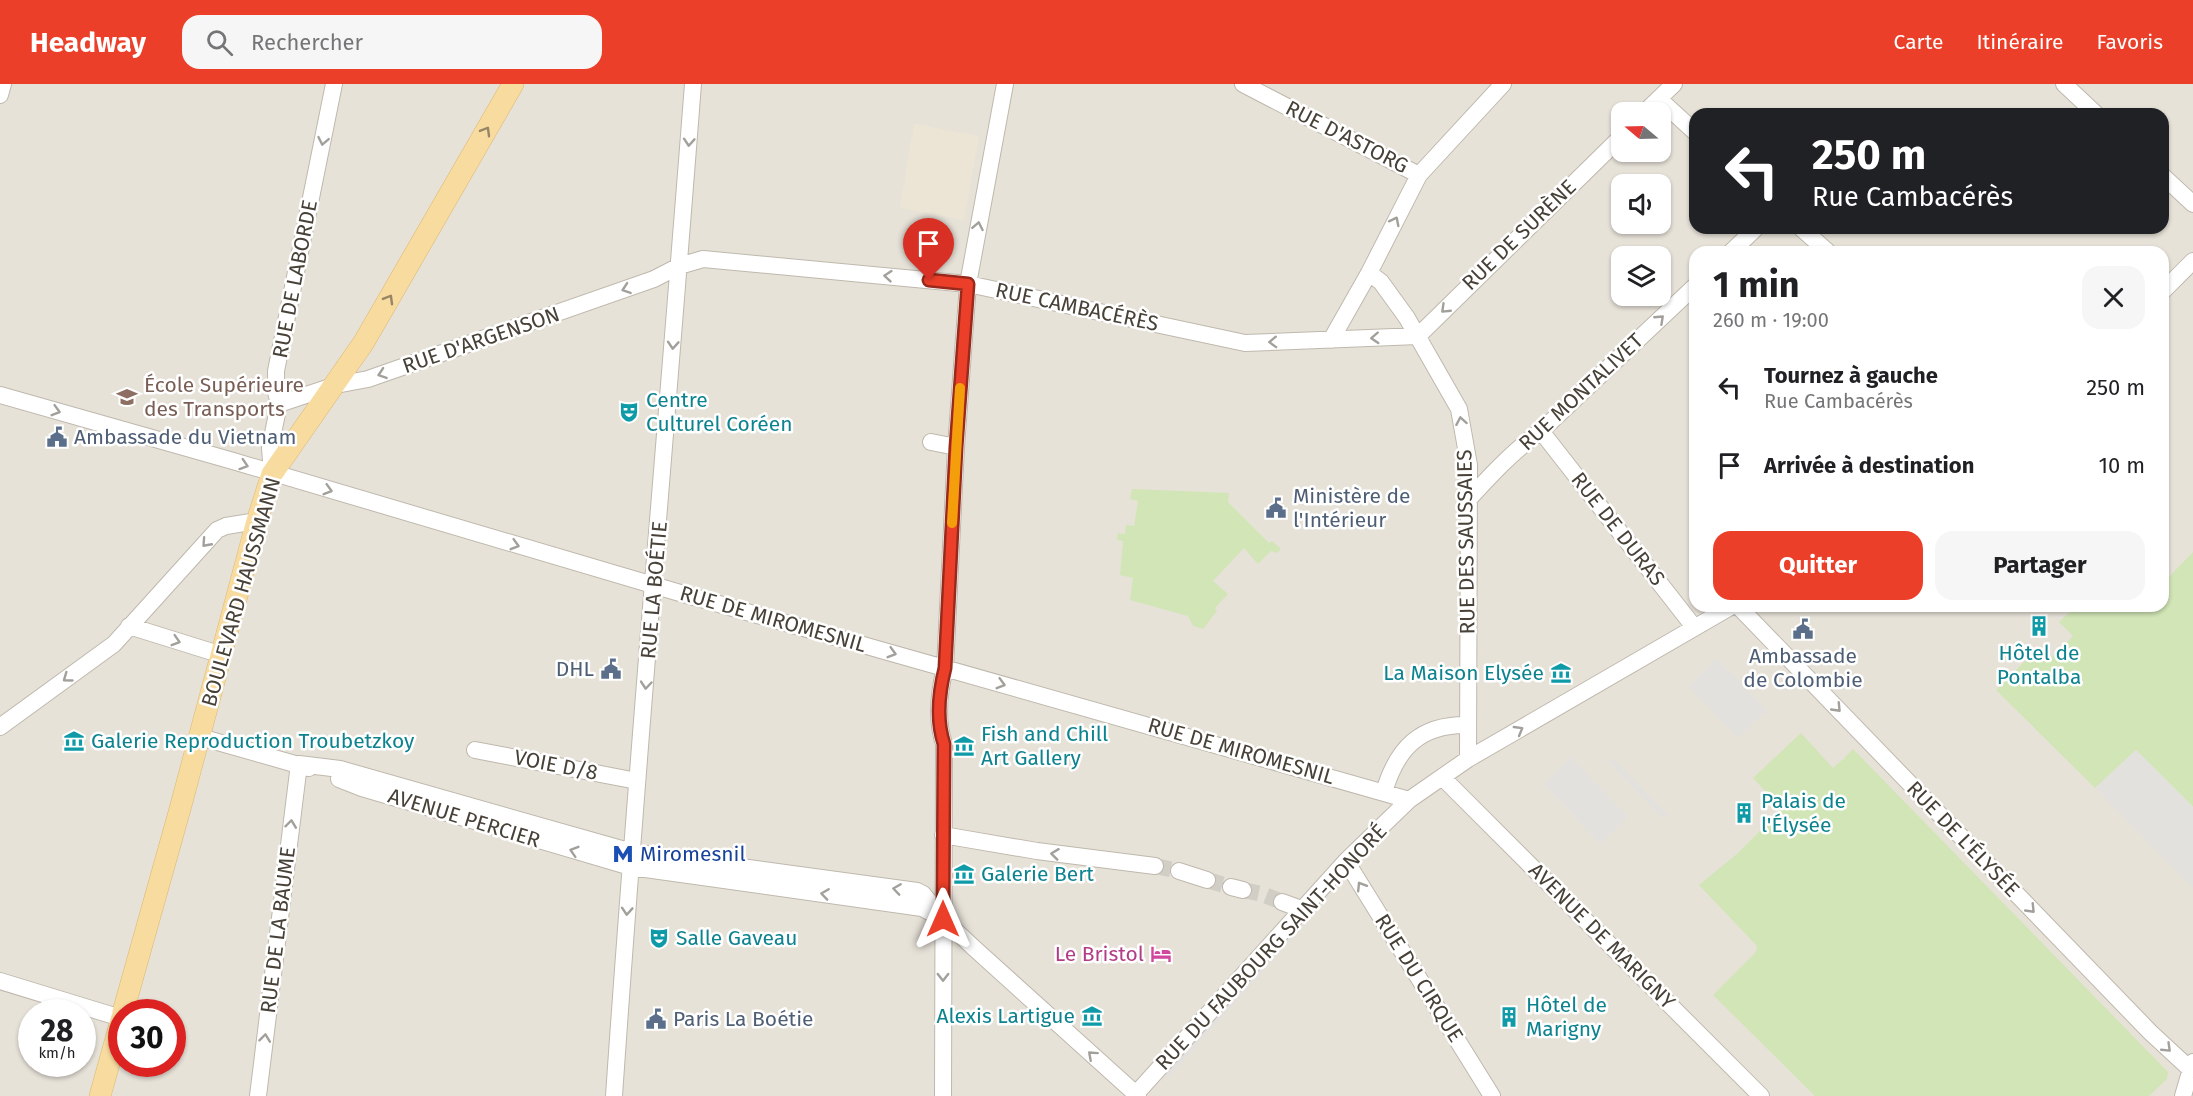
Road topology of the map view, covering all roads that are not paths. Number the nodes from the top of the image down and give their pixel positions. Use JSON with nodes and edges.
{"nodes":[{"id":1,"x":3,"y":84,"type":"edge"},
{"id":2,"x":334,"y":84,"type":"edge"},
{"id":3,"x":513,"y":84,"type":"edge"},
{"id":4,"x":693,"y":84,"type":"edge"},
{"id":5,"x":1005,"y":84,"type":"edge"},
{"id":6,"x":1243,"y":84,"type":"edge"},
{"id":7,"x":1503,"y":84,"type":"edge"},
{"id":8,"x":1674,"y":84,"type":"edge"},
{"id":9,"x":2064,"y":84,"type":"edge"},
{"id":10,"x":0,"y":95,"type":"edge"},
{"id":11,"x":1659,"y":99,"type":"junction"},
{"id":12,"x":1656,"y":102,"type":"edge"},
{"id":13,"x":2090,"y":108,"type":"edge"},
{"id":14,"x":1689,"y":126,"type":"edge"},
{"id":15,"x":1611,"y":147,"type":"edge"},
{"id":16,"x":1419,"y":175,"type":"junction"},
{"id":17,"x":2169,"y":182,"type":"edge"},
{"id":18,"x":2193,"y":204,"type":"edge"},
{"id":19,"x":1750,"y":234,"type":"edge"},
{"id":20,"x":1808,"y":234,"type":"edge"},
{"id":21,"x":1737,"y":246,"type":"edge"},
{"id":22,"x":1821,"y":246,"type":"edge"},
{"id":23,"x":2193,"y":261,"type":"edge"},
{"id":24,"x":679,"y":266,"type":"junction"},
{"id":25,"x":1369,"y":273,"type":"junction"},
{"id":26,"x":968,"y":284,"type":"junction"},
{"id":27,"x":2169,"y":285,"type":"edge"},
{"id":28,"x":1689,"y":292,"type":"edge"},
{"id":29,"x":1418,"y":336,"type":"junction"},
{"id":30,"x":1331,"y":340,"type":"junction"},
{"id":31,"x":336,"y":385,"type":"junction"},
{"id":32,"x":0,"y":396,"type":"edge"},
{"id":33,"x":279,"y":404,"type":"junction"},
{"id":34,"x":1541,"y":431,"type":"junction"},
{"id":35,"x":931,"y":442,"type":"dead end"},
{"id":36,"x":956,"y":447,"type":"junction"},
{"id":37,"x":272,"y":474,"type":"junction"},
{"id":38,"x":1468,"y":500,"type":"junction"},
{"id":39,"x":257,"y":521,"type":"junction"},
{"id":40,"x":654,"y":585,"type":"junction"},
{"id":41,"x":1720,"y":612,"type":"edge"},
{"id":42,"x":1744,"y":612,"type":"edge"},
{"id":43,"x":129,"y":626,"type":"junction"},
{"id":44,"x":1694,"y":627,"type":"junction"},
{"id":45,"x":222,"y":655,"type":"junction"},
{"id":46,"x":945,"y":668,"type":"junction"},
{"id":47,"x":1468,"y":725,"type":"junction"},
{"id":48,"x":0,"y":727,"type":"edge"},
{"id":49,"x":200,"y":737,"type":"junction"},
{"id":50,"x":475,"y":750,"type":"dead end"},
{"id":51,"x":1468,"y":759,"type":"junction"},
{"id":52,"x":299,"y":764,"type":"junction"},
{"id":53,"x":1442,"y":777,"type":"junction"},
{"id":54,"x":637,"y":781,"type":"junction"},
{"id":55,"x":1384,"y":792,"type":"junction"},
{"id":56,"x":1409,"y":800,"type":"junction"},
{"id":57,"x":943,"y":835,"type":"junction"},
{"id":58,"x":631,"y":860,"type":"junction"},
{"id":59,"x":1346,"y":861,"type":"junction"},
{"id":60,"x":1155,"y":866,"type":"tunnel mouth"},
{"id":61,"x":1179,"y":871,"type":"tunnel mouth"},
{"id":62,"x":1207,"y":880,"type":"tunnel mouth"},
{"id":63,"x":1282,"y":902,"type":"tunnel mouth"},
{"id":64,"x":1301,"y":909,"type":"junction"},
{"id":65,"x":943,"y":919,"type":"junction"},
{"id":66,"x":0,"y":981,"type":"edge"},
{"id":67,"x":127,"y":999,"type":"edge"},
{"id":68,"x":108,"y":1013,"type":"edge"},
{"id":69,"x":2192,"y":1065,"type":"edge"},
{"id":70,"x":108,"y":1066,"type":"edge"},
{"id":71,"x":1136,"y":1095,"type":"edge"},
{"id":72,"x":100,"y":1096,"type":"edge"},
{"id":73,"x":258,"y":1096,"type":"edge"},
{"id":74,"x":614,"y":1096,"type":"edge"},
{"id":75,"x":943,"y":1096,"type":"edge"},
{"id":76,"x":1492,"y":1096,"type":"edge"},
{"id":77,"x":1761,"y":1096,"type":"edge"},
{"id":78,"x":2183,"y":1096,"type":"edge"}],
"edges":[{"from":1,"to":10,"type":"street"},
{"from":2,"to":33,"type":"street","name":"RUE DE LABORDE","one_way":true},
{"from":31,"to":3,"type":"main road","name":"BOULEVARD HAUSSMANN","one_way":true},
{"from":4,"to":24,"type":"street","name":"RUE LA BOÉTIE","one_way":true},
{"from":26,"to":5,"type":"street","one_way":true},
{"from":6,"to":16,"type":"street","name":"RUE D'ASTORG"},
{"from":7,"to":16,"type":"street"},
{"from":8,"to":11,"type":"street"},
{"from":9,"to":13,"type":"street"},
{"from":11,"to":12,"type":"street"},
{"from":11,"to":14,"type":"street"},
{"from":15,"to":29,"type":"street","name":"RUE DE SURÈNE","one_way":true},
{"from":25,"to":16,"type":"street","one_way":true},
{"from":17,"to":18,"type":"street"},
{"from":19,"to":21,"type":"street"},
{"from":20,"to":22,"type":"street"},
{"from":23,"to":27,"type":"street"},
{"from":26,"to":24,"type":"street","name":"RUE CAMBACÉRÈS","one_way":true},
{"from":24,"to":31,"type":"street","name":"RUE D'ARGENSON","one_way":true},
{"from":24,"to":40,"type":"street","name":"RUE LA BOÉTIE","one_way":true},
{"from":25,"to":29,"type":"street","name":"RUE DES SAUSSAIES"},
{"from":25,"to":30,"type":"street"},
{"from":30,"to":26,"type":"street","name":"RUE CAMBACÉRÈS","one_way":true},
{"from":26,"to":36,"type":"street"},
{"from":34,"to":28,"type":"street","name":"RUE MONTALIVET","one_way":true},
{"from":29,"to":30,"type":"street","name":"RUE CAMBACÉRÈS","one_way":true},
{"from":38,"to":29,"type":"street","name":"RUE DES SAUSSAIES","one_way":true},
{"from":31,"to":33,"type":"street","name":"RUE D'ARGENSON"},
{"from":31,"to":37,"type":"main road","name":"BOULEVARD HAUSSMANN"},
{"from":32,"to":37,"type":"street","name":"RUE DE MIROMESNIL","one_way":true},
{"from":33,"to":37,"type":"street","name":"RUE DE LABORDE"},
{"from":34,"to":38,"type":"street","name":"RUE MONTALIVET"},
{"from":34,"to":44,"type":"street","name":"RUE DE DURAS"},
{"from":35,"to":36,"type":"street"},
{"from":36,"to":46,"type":"street"},
{"from":37,"to":39,"type":"main road","name":"BOULEVARD HAUSSMANN"},
{"from":37,"to":40,"type":"street","name":"RUE DE MIROMESNIL","one_way":true},
{"from":38,"to":47,"type":"street","name":"RUE DES SAUSSAIES"},
{"from":39,"to":43,"type":"street","one_way":true},
{"from":39,"to":45,"type":"main road","name":"BOULEVARD HAUSSMANN"},
{"from":40,"to":46,"type":"street","name":"RUE DE MIROMESNIL","one_way":true},
{"from":40,"to":54,"type":"street","name":"RUE LA BOÉTIE","one_way":true},
{"from":41,"to":44,"type":"street"},
{"from":42,"to":69,"type":"street","name":"RUE DE L'ÉLYSÉE","one_way":true},
{"from":43,"to":45,"type":"street","one_way":true},
{"from":43,"to":48,"type":"street","one_way":true},
{"from":51,"to":44,"type":"street","one_way":true},
{"from":45,"to":49,"type":"main road","name":"BOULEVARD HAUSSMANN"},
{"from":46,"to":55,"type":"street","name":"RUE DE MIROMESNIL","one_way":true},
{"from":46,"to":57,"type":"street"},
{"from":47,"to":51,"type":"street","name":"RUE DES SAUSSAIES"},
{"from":47,"to":55,"type":"street"},
{"from":49,"to":52,"type":"street","name":"AVENUE PERCIER"},
{"from":49,"to":67,"type":"main road","name":"BOULEVARD HAUSSMANN"},
{"from":50,"to":54,"type":"street","name":"VOIE D/8"},
{"from":51,"to":53,"type":"street","name":"RUE DU FAUBOURG SAINT-HONORÉ"},
{"from":58,"to":52,"type":"street","name":"AVENUE PERCIER","one_way":true},
{"from":73,"to":52,"type":"street","name":"RUE DE LA BAUME","one_way":true},
{"from":53,"to":56,"type":"street","name":"RUE DU FAUBOURG SAINT-HONORÉ"},
{"from":53,"to":77,"type":"street","name":"AVENUE DE MARIGNY"},
{"from":54,"to":58,"type":"street","name":"RUE LA BOÉTIE"},
{"from":55,"to":56,"type":"street","name":"RUE DE MIROMESNIL"},
{"from":56,"to":59,"type":"street","name":"RUE DU FAUBOURG SAINT-HONORÉ"},
{"from":60,"to":57,"type":"street","one_way":true},
{"from":57,"to":65,"type":"street"},
{"from":65,"to":58,"type":"street","name":"AVENUE PERCIER","one_way":true},
{"from":58,"to":74,"type":"street","name":"RUE LA BOÉTIE","one_way":true},
{"from":59,"to":64,"type":"street","name":"RUE DU FAUBOURG SAINT-HONORÉ"},
{"from":76,"to":59,"type":"street","name":"RUE DU CIRQUE","one_way":true},
{"from":61,"to":62,"type":"street"},
{"from":63,"to":64,"type":"street"},
{"from":64,"to":71,"type":"street","name":"RUE DU FAUBOURG SAINT-HONORÉ"},
{"from":71,"to":65,"type":"street","name":"AVENUE PERCIER","one_way":true},
{"from":65,"to":75,"type":"street","one_way":true},
{"from":66,"to":68,"type":"street"},
{"from":69,"to":78,"type":"street"},
{"from":70,"to":72,"type":"main road"}]}
